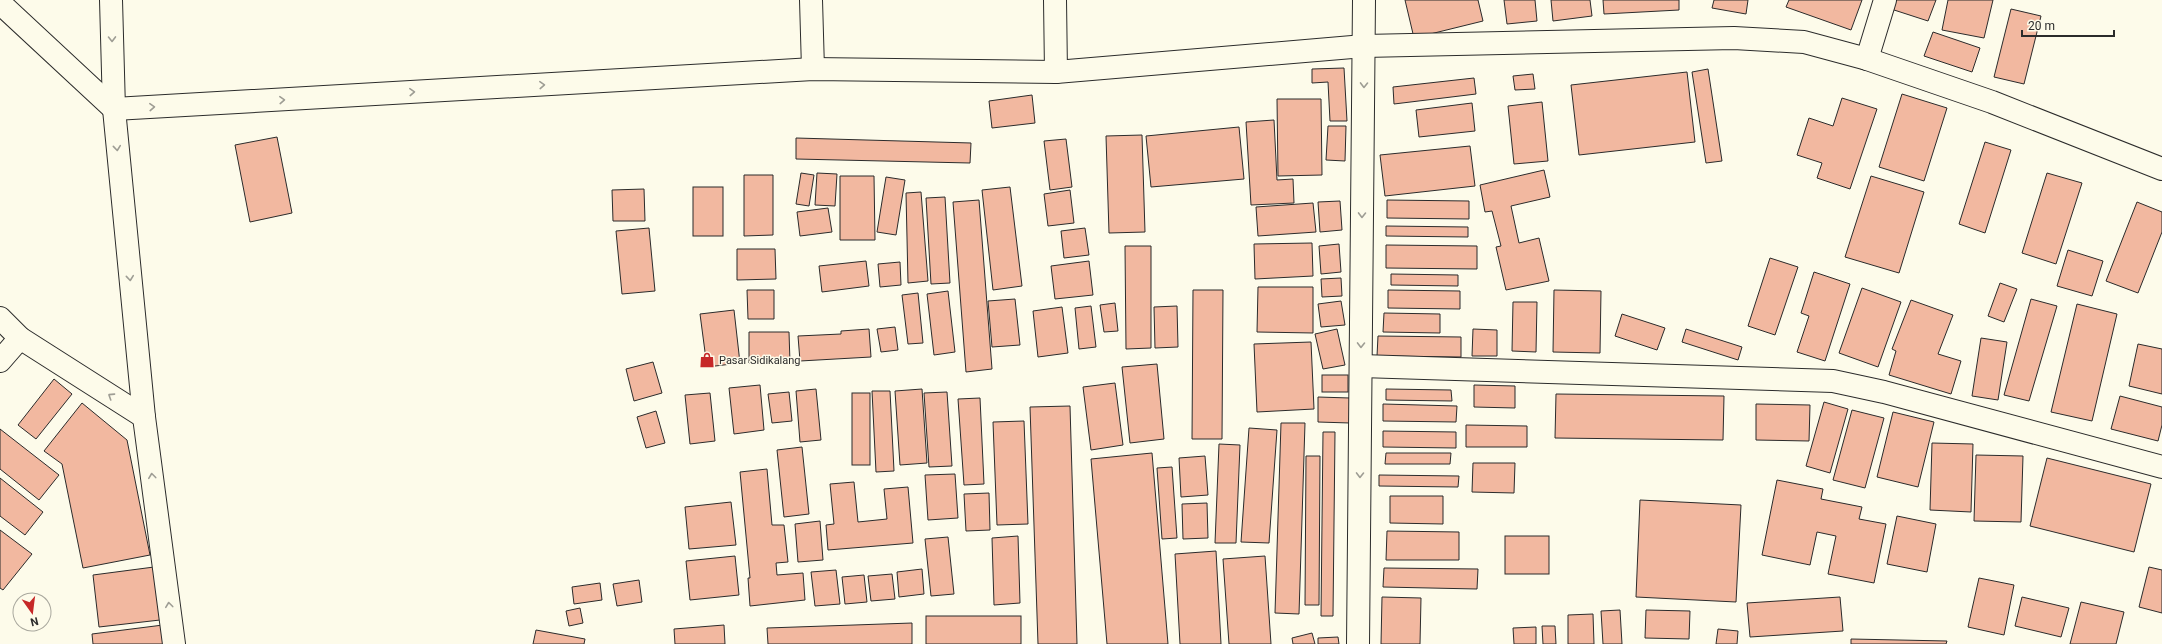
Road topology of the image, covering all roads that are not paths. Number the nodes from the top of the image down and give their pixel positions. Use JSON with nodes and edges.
{"nodes":[{"id":1,"x":111,"y":0,"type":"edge"},
{"id":2,"x":811,"y":0,"type":"edge"},
{"id":3,"x":1055,"y":0,"type":"edge"},
{"id":4,"x":1364,"y":0,"type":"edge"},
{"id":5,"x":1885,"y":0,"type":"edge"},
{"id":6,"x":0,"y":3,"type":"edge"},
{"id":7,"x":1364,"y":46,"type":"junction"},
{"id":8,"x":1867,"y":59,"type":"junction"},
{"id":9,"x":813,"y":69,"type":"junction"},
{"id":10,"x":1056,"y":72,"type":"junction"},
{"id":11,"x":114,"y":110,"type":"junction"},
{"id":12,"x":2162,"y":170,"type":"edge"},
{"id":13,"x":0,"y":318,"type":"edge"},
{"id":14,"x":20,"y":338,"type":"junction"},
{"id":15,"x":0,"y":361,"type":"edge"},
{"id":16,"x":1361,"y":366,"type":"junction"},
{"id":17,"x":144,"y":417,"type":"junction"},
{"id":18,"x":2162,"y":467,"type":"edge"},
{"id":19,"x":174,"y":644,"type":"edge"},
{"id":20,"x":1358,"y":644,"type":"edge"}],
"edges":[{"from":1,"to":11,"type":"street","one_way":true},
{"from":2,"to":9,"type":"street"},
{"from":3,"to":10,"type":"street"},
{"from":4,"to":7,"type":"street"},
{"from":5,"to":8,"type":"street"},
{"from":6,"to":11,"type":"street"},
{"from":7,"to":8,"type":"street"},
{"from":7,"to":10,"type":"street"},
{"from":7,"to":16,"type":"street","one_way":true},
{"from":8,"to":12,"type":"street"},
{"from":9,"to":10,"type":"street"},
{"from":11,"to":9,"type":"street","one_way":true},
{"from":11,"to":17,"type":"street","one_way":true},
{"from":13,"to":14,"type":"street"},
{"from":14,"to":15,"type":"street"},
{"from":17,"to":14,"type":"street","one_way":true},
{"from":16,"to":18,"type":"street"},
{"from":16,"to":20,"type":"street","one_way":true},
{"from":19,"to":17,"type":"street","one_way":true}]}
